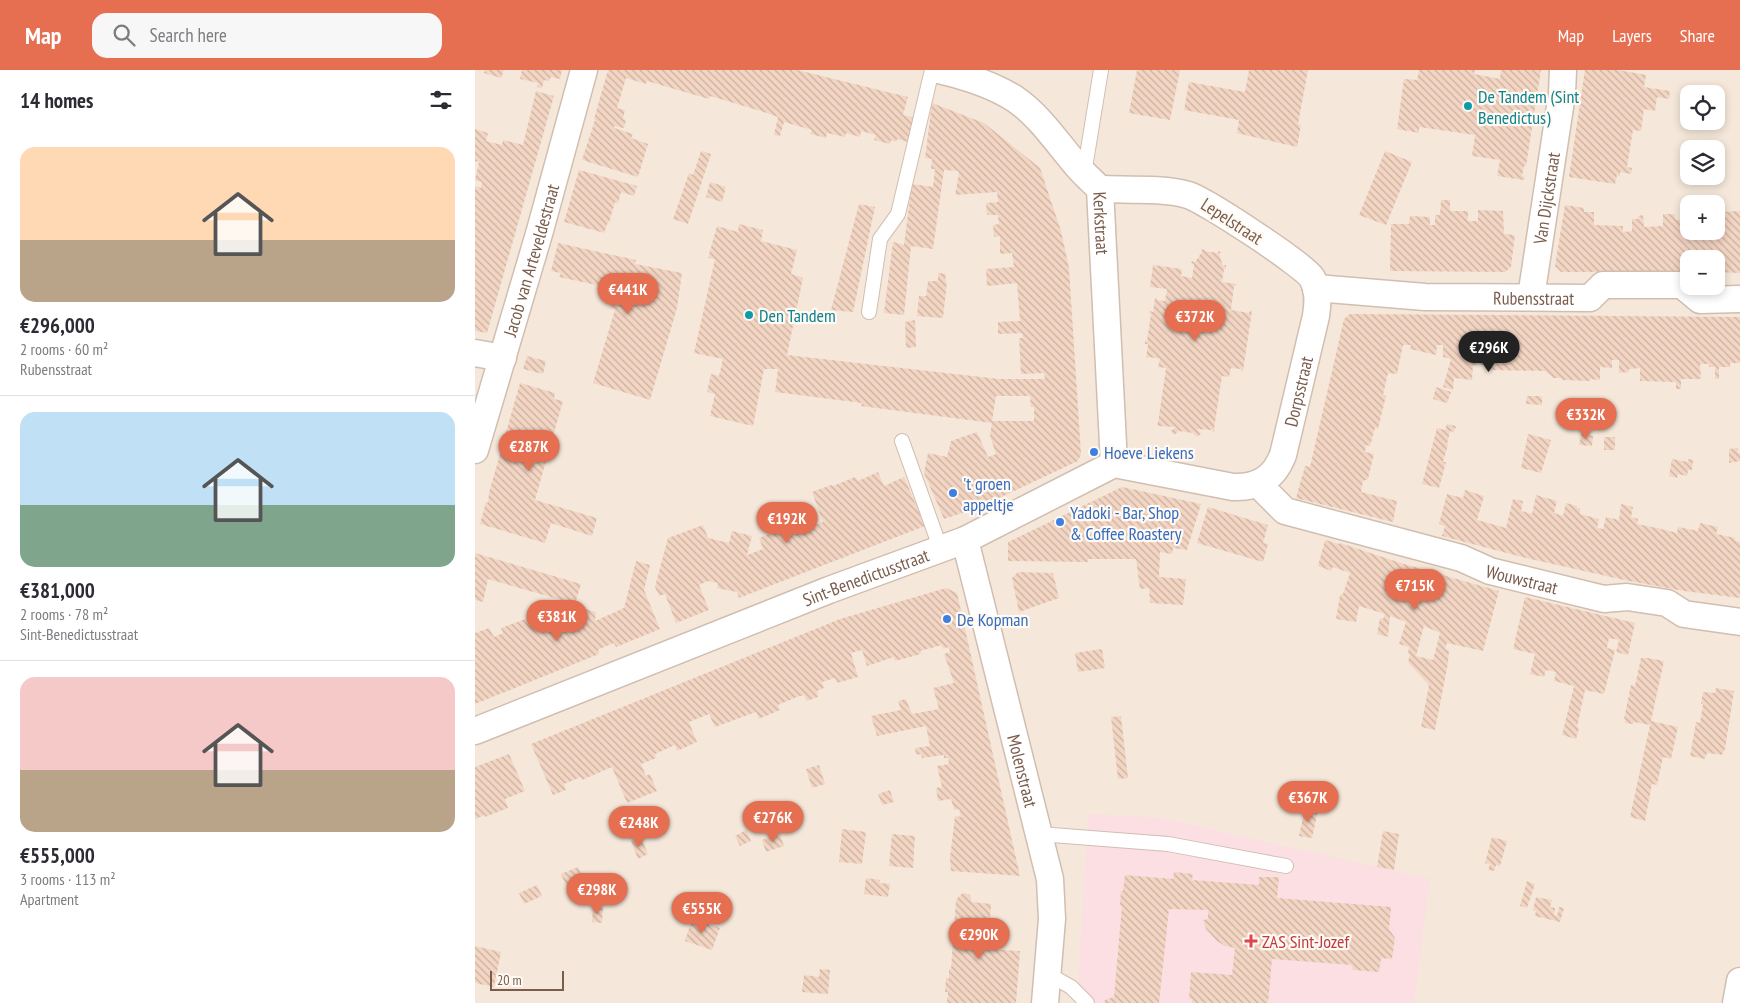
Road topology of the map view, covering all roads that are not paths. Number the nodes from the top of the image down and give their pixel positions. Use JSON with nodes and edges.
{"nodes":[{"id":1,"x":583,"y":70,"type":"edge"},
{"id":2,"x":1101,"y":70,"type":"edge"},
{"id":3,"x":1563,"y":70,"type":"edge"},
{"id":4,"x":946,"y":71,"type":"edge"},
{"id":5,"x":1092,"y":181,"type":"junction"},
{"id":6,"x":1316,"y":288,"type":"junction"},
{"id":7,"x":1531,"y":297,"type":"junction"},
{"id":8,"x":1740,"y":299,"type":"edge"},
{"id":9,"x":869,"y":312,"type":"dead end"},
{"id":10,"x":475,"y":353,"type":"edge"},
{"id":11,"x":503,"y":358,"type":"junction"},
{"id":12,"x":902,"y":440,"type":"dead end"},
{"id":13,"x":475,"y":450,"type":"edge"},
{"id":14,"x":1113,"y":464,"type":"junction"},
{"id":15,"x":1258,"y":484,"type":"junction"},
{"id":16,"x":953,"y":545,"type":"junction"},
{"id":17,"x":1740,"y":622,"type":"edge"},
{"id":18,"x":475,"y":731,"type":"edge"},
{"id":19,"x":1039,"y":834,"type":"junction"},
{"id":20,"x":1285,"y":866,"type":"dead end"},
{"id":21,"x":1048,"y":974,"type":"junction"},
{"id":22,"x":1740,"y":980,"type":"edge"},
{"id":23,"x":1045,"y":1003,"type":"edge"},
{"id":24,"x":1087,"y":1003,"type":"edge"},
{"id":25,"x":1737,"y":1003,"type":"edge"}],
"edges":[{"from":1,"to":11,"type":"street","name":"Jacob van Arteveldestraat"},
{"from":2,"to":5,"type":"lane"},
{"from":3,"to":7,"type":"street","name":"Van Dijckstraat"},
{"from":4,"to":5,"type":"street","name":"Kerkstraat"},
{"from":4,"to":9,"type":"lane"},
{"from":5,"to":6,"type":"street","name":"Lepelstraat"},
{"from":5,"to":14,"type":"street","name":"Kerkstraat"},
{"from":6,"to":7,"type":"street","name":"Rubensstraat"},
{"from":6,"to":15,"type":"street","name":"Dorpsstraat"},
{"from":7,"to":8,"type":"street","name":"Rubensstraat"},
{"from":10,"to":11,"type":"street"},
{"from":11,"to":13,"type":"street","name":"Jacob van Arteveldestraat"},
{"from":12,"to":16,"type":"lane"},
{"from":14,"to":15,"type":"street"},
{"from":14,"to":16,"type":"street","name":"Sint-Benedictusstraat"},
{"from":15,"to":17,"type":"street","name":"Wouwstraat"},
{"from":16,"to":18,"type":"street","name":"Sint-Benedictusstraat"},
{"from":16,"to":19,"type":"street","name":"Molenstraat"},
{"from":19,"to":20,"type":"lane"},
{"from":19,"to":21,"type":"street","name":"Molenstraat"},
{"from":21,"to":23,"type":"street","name":"Molenstraat"},
{"from":21,"to":24,"type":"lane"},
{"from":22,"to":25,"type":"street"}]}
